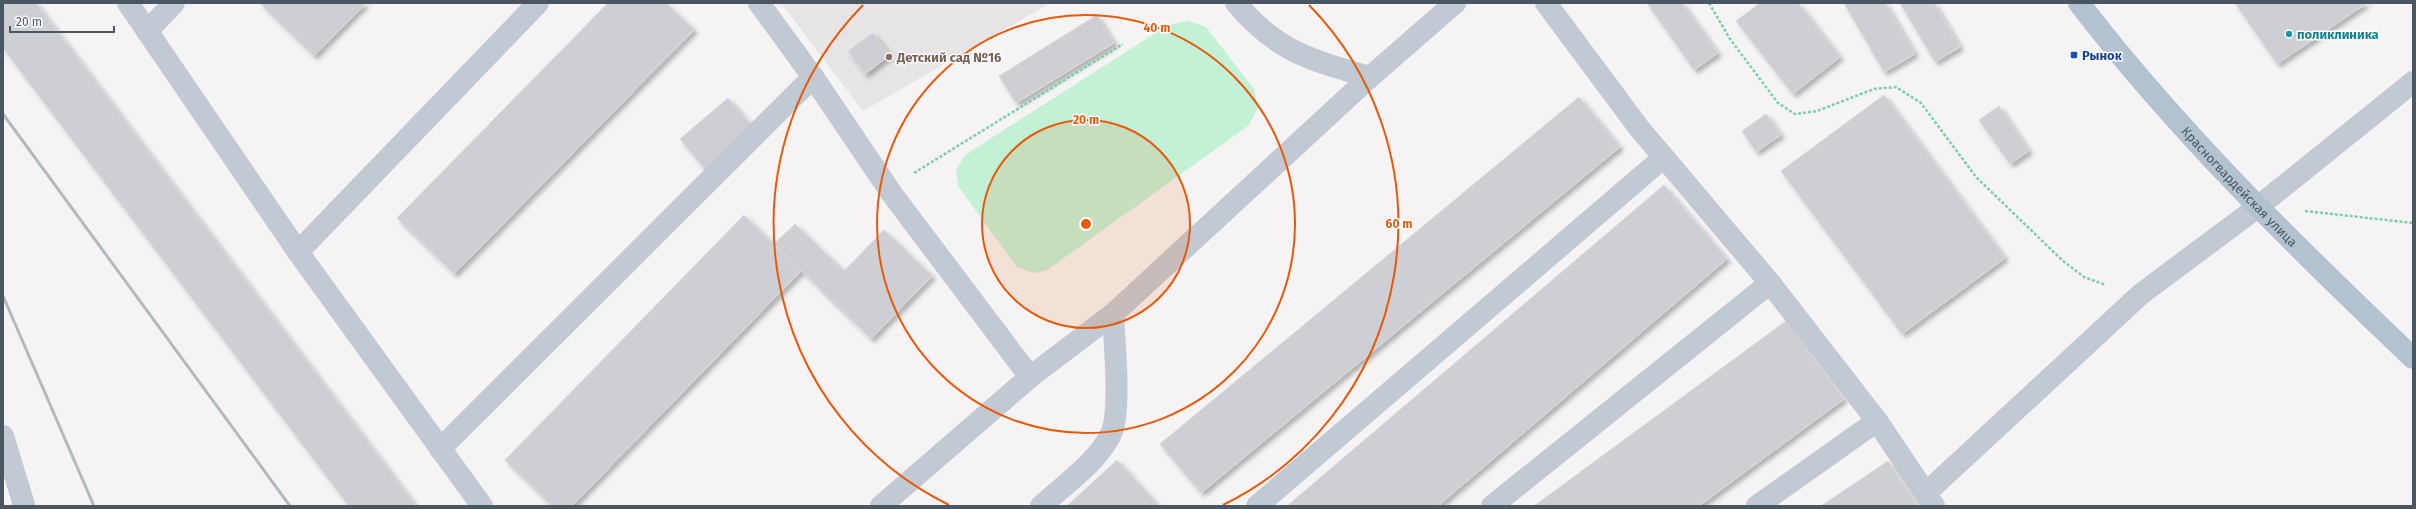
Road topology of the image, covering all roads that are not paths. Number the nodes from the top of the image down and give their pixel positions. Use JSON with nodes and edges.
{"nodes":[{"id":1,"x":128,"y":3,"type":"edge"},
{"id":2,"x":174,"y":3,"type":"edge"},
{"id":3,"x":538,"y":3,"type":"edge"},
{"id":4,"x":759,"y":3,"type":"edge"},
{"id":5,"x":1236,"y":3,"type":"edge"},
{"id":6,"x":1455,"y":3,"type":"edge"},
{"id":7,"x":1546,"y":3,"type":"edge"},
{"id":8,"x":2079,"y":3,"type":"edge"},
{"id":9,"x":147,"y":31,"type":"junction"},
{"id":10,"x":813,"y":77,"type":"junction"},
{"id":11,"x":1370,"y":77,"type":"junction"},
{"id":12,"x":2413,"y":82,"type":"edge"},
{"id":13,"x":1663,"y":158,"type":"junction"},
{"id":14,"x":2259,"y":206,"type":"junction"},
{"id":15,"x":298,"y":252,"type":"junction"},
{"id":16,"x":1770,"y":283,"type":"junction"},
{"id":17,"x":1112,"y":314,"type":"junction"},
{"id":18,"x":2413,"y":358,"type":"edge"},
{"id":19,"x":1030,"y":377,"type":"junction"},
{"id":20,"x":1878,"y":421,"type":"junction"},
{"id":21,"x":3,"y":436,"type":"edge"},
{"id":22,"x":440,"y":449,"type":"junction"},
{"id":23,"x":1930,"y":500,"type":"edge"},
{"id":24,"x":24,"y":505,"type":"edge"},
{"id":25,"x":482,"y":506,"type":"edge"},
{"id":26,"x":881,"y":506,"type":"edge"},
{"id":27,"x":1041,"y":506,"type":"edge"},
{"id":28,"x":1257,"y":506,"type":"edge"},
{"id":29,"x":1492,"y":506,"type":"edge"},
{"id":30,"x":1757,"y":506,"type":"edge"}],
"edges":[{"from":1,"to":9,"type":"street"},
{"from":2,"to":9,"type":"street"},
{"from":3,"to":15,"type":"street"},
{"from":4,"to":10,"type":"street"},
{"from":5,"to":11,"type":"street"},
{"from":6,"to":11,"type":"street"},
{"from":7,"to":13,"type":"street"},
{"from":8,"to":14,"type":"main road","name":"Красногвардейская улица"},
{"from":9,"to":15,"type":"street"},
{"from":10,"to":19,"type":"street"},
{"from":10,"to":22,"type":"street"},
{"from":11,"to":17,"type":"street"},
{"from":12,"to":14,"type":"street"},
{"from":13,"to":16,"type":"street"},
{"from":13,"to":28,"type":"street"},
{"from":14,"to":18,"type":"main road","name":"Красногвардейская улица"},
{"from":14,"to":23,"type":"street"},
{"from":15,"to":22,"type":"street"},
{"from":16,"to":20,"type":"street"},
{"from":16,"to":29,"type":"street"},
{"from":17,"to":19,"type":"street"},
{"from":17,"to":27,"type":"street"},
{"from":19,"to":26,"type":"street"},
{"from":20,"to":23,"type":"street"},
{"from":20,"to":30,"type":"street"},
{"from":21,"to":24,"type":"street"},
{"from":22,"to":25,"type":"street"}]}
